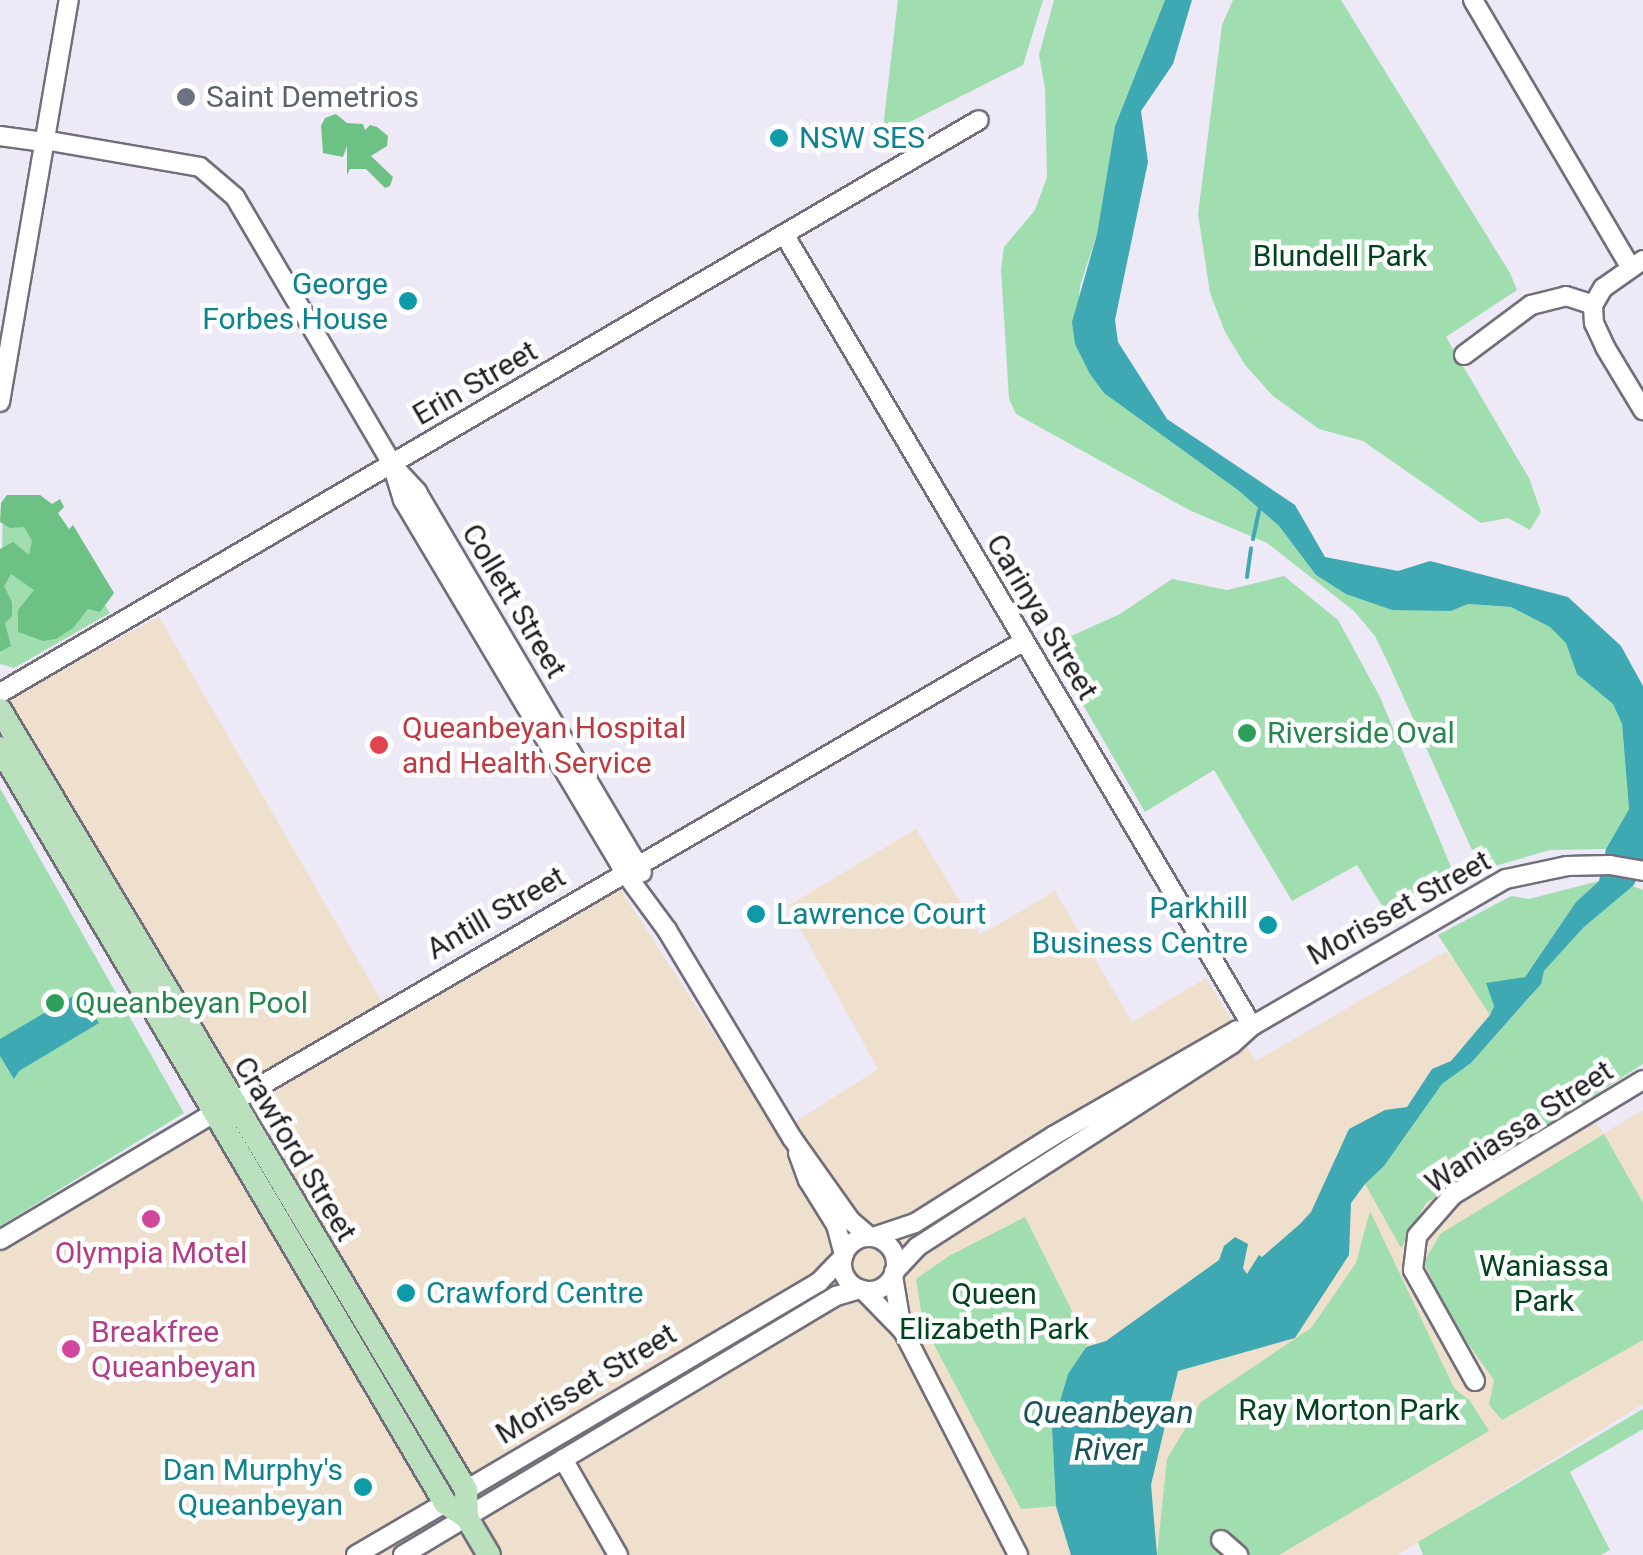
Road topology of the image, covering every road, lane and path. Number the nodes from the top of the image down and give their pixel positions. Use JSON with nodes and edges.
{"nodes":[{"id":1,"x":69,"y":0,"type":"edge"},
{"id":2,"x":1473,"y":0,"type":"edge"},
{"id":3,"x":978,"y":120,"type":"dead end"},
{"id":4,"x":0,"y":136,"type":"edge"},
{"id":5,"x":44,"y":141,"type":"junction"},
{"id":6,"x":784,"y":234,"type":"junction"},
{"id":7,"x":1636,"y":264,"type":"edge"},
{"id":8,"x":1592,"y":305,"type":"junction"},
{"id":9,"x":6,"y":329,"type":"edge"},
{"id":10,"x":1464,"y":354,"type":"dead end"},
{"id":11,"x":0,"y":402,"type":"edge"},
{"id":12,"x":1643,"y":410,"type":"edge"},
{"id":13,"x":392,"y":464,"type":"junction"},
{"id":14,"x":1024,"y":641,"type":"junction"},
{"id":15,"x":0,"y":693,"type":"edge"},
{"id":16,"x":0,"y":710,"type":"edge"},
{"id":17,"x":0,"y":748,"type":"edge"},
{"id":18,"x":632,"y":869,"type":"junction"},
{"id":19,"x":1643,"y":871,"type":"edge"},
{"id":20,"x":1252,"y":1026,"type":"junction"},
{"id":21,"x":1643,"y":1080,"type":"edge"},
{"id":22,"x":1152,"y":1096,"type":"junction"},
{"id":23,"x":1110,"y":1102,"type":"junction"},
{"id":24,"x":222,"y":1108,"type":"junction"},
{"id":25,"x":1066,"y":1128,"type":"junction"},
{"id":26,"x":792,"y":1138,"type":"junction"},
{"id":27,"x":1047,"y":1165,"type":"junction"},
{"id":28,"x":872,"y":1237,"type":"junction"},
{"id":29,"x":0,"y":1240,"type":"edge"},
{"id":30,"x":843,"y":1256,"type":"junction"},
{"id":31,"x":894,"y":1274,"type":"junction"},
{"id":32,"x":862,"y":1290,"type":"junction"},
{"id":33,"x":902,"y":1331,"type":"junction"},
{"id":34,"x":1475,"y":1381,"type":"dead end"},
{"id":35,"x":563,"y":1459,"type":"junction"},
{"id":36,"x":466,"y":1490,"type":"junction"},
{"id":37,"x":445,"y":1503,"type":"junction"},
{"id":38,"x":467,"y":1518,"type":"junction"},
{"id":39,"x":1221,"y":1540,"type":"dead end"},
{"id":40,"x":356,"y":1555,"type":"edge"},
{"id":41,"x":403,"y":1555,"type":"edge"},
{"id":42,"x":489,"y":1555,"type":"edge"},
{"id":43,"x":618,"y":1555,"type":"edge"},
{"id":44,"x":1018,"y":1555,"type":"edge"},
{"id":45,"x":1238,"y":1555,"type":"edge"}],
"edges":[{"from":1,"to":5,"type":"street"},
{"from":2,"to":7,"type":"street"},
{"from":3,"to":6,"type":"street","name":"Erin Street"},
{"from":4,"to":5,"type":"street","name":"Collett Street"},
{"from":5,"to":9,"type":"street"},
{"from":5,"to":13,"type":"street","name":"Collett Street"},
{"from":6,"to":13,"type":"street","name":"Erin Street"},
{"from":6,"to":14,"type":"street","name":"Carinya Street"},
{"from":7,"to":8,"type":"street"},
{"from":8,"to":10,"type":"street"},
{"from":8,"to":12,"type":"street"},
{"from":9,"to":11,"type":"street"},
{"from":13,"to":15,"type":"street","name":"Erin Street"},
{"from":13,"to":18,"type":"street","name":"Collett Street"},
{"from":14,"to":18,"type":"street","name":"Antill Street"},
{"from":14,"to":20,"type":"street","name":"Carinya Street"},
{"from":16,"to":24,"type":"main road","name":"Crawford Street"},
{"from":17,"to":24,"type":"main road","name":"Crawford Street"},
{"from":18,"to":24,"type":"street","name":"Antill Street"},
{"from":18,"to":26,"type":"street","name":"Collett Street"},
{"from":19,"to":20,"type":"street","name":"Morisset Street"},
{"from":20,"to":22,"type":"street","name":"Morisset Street"},
{"from":20,"to":23,"type":"street","name":"Morisset Street"},
{"from":21,"to":34,"type":"street","name":"Waniassa Street"},
{"from":22,"to":23,"type":"street"},
{"from":22,"to":27,"type":"street","name":"Morisset Street"},
{"from":23,"to":25,"type":"street","name":"Morisset Street"},
{"from":24,"to":29,"type":"street","name":"Antill Street"},
{"from":24,"to":36,"type":"main road","name":"Crawford Street"},
{"from":24,"to":37,"type":"main road","name":"Crawford Street"},
{"from":25,"to":27,"type":"street"},
{"from":25,"to":28,"type":"street","name":"Morisset Street"},
{"from":26,"to":28,"type":"street","name":"Collett Street"},
{"from":26,"to":30,"type":"street","name":"Collett Street"},
{"from":27,"to":31,"type":"street","name":"Morisset Street"},
{"from":28,"to":30,"type":"street"},
{"from":28,"to":31,"type":"street"},
{"from":30,"to":32,"type":"street"},
{"from":30,"to":36,"type":"street","name":"Morisset Street"},
{"from":31,"to":32,"type":"street"},
{"from":31,"to":33,"type":"street"},
{"from":32,"to":33,"type":"street"},
{"from":32,"to":35,"type":"street","name":"Morisset Street"},
{"from":33,"to":44,"type":"street"},
{"from":35,"to":38,"type":"street","name":"Morisset Street"},
{"from":35,"to":43,"type":"street"},
{"from":36,"to":37,"type":"main road","name":"Morisset Street"},
{"from":36,"to":38,"type":"main road","name":"Crawford Street"},
{"from":37,"to":38,"type":"main road","name":"Crawford Street"},
{"from":37,"to":40,"type":"street","name":"Morisset Street"},
{"from":38,"to":41,"type":"street","name":"Morisset Street"},
{"from":38,"to":42,"type":"main road","name":"Crawford Street"},
{"from":39,"to":45,"type":"street"}]}
